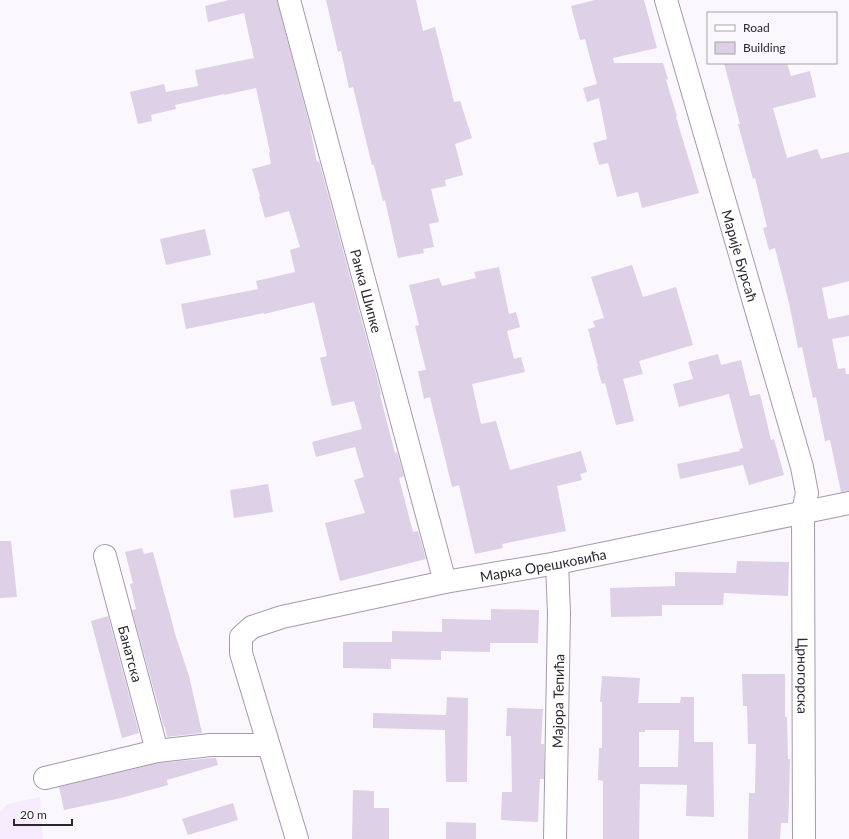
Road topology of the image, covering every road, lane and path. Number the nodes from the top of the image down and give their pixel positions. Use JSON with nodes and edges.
{"nodes":[{"id":1,"x":289,"y":0,"type":"edge"},
{"id":2,"x":666,"y":0,"type":"edge"},
{"id":3,"x":849,"y":503,"type":"edge"},
{"id":4,"x":803,"y":512,"type":"junction"},
{"id":5,"x":105,"y":556,"type":"dead end"},
{"id":6,"x":557,"y":563,"type":"junction"},
{"id":7,"x":445,"y":582,"type":"junction"},
{"id":8,"x":268,"y":745,"type":"junction"},
{"id":9,"x":157,"y":750,"type":"junction"},
{"id":10,"x":45,"y":778,"type":"dead end"},
{"id":11,"x":296,"y":839,"type":"edge"},
{"id":12,"x":555,"y":839,"type":"edge"},
{"id":13,"x":804,"y":839,"type":"edge"}],
"edges":[{"from":1,"to":7,"type":"street","name":"Ранка Шипке"},
{"from":2,"to":4,"type":"street","name":"Марије Бурсаћ"},
{"from":3,"to":4,"type":"street","name":"Марка Орешковића"},
{"from":4,"to":6,"type":"street","name":"Марка Орешковића"},
{"from":4,"to":13,"type":"street","name":"Црногорска"},
{"from":5,"to":9,"type":"street","name":"Банатска"},
{"from":6,"to":7,"type":"street","name":"Марка Орешковића"},
{"from":6,"to":12,"type":"street","name":"Мајора Тепића"},
{"from":7,"to":8,"type":"street","name":"Марка Орешковића"},
{"from":8,"to":9,"type":"street"},
{"from":8,"to":11,"type":"street"},
{"from":9,"to":10,"type":"street"}]}
